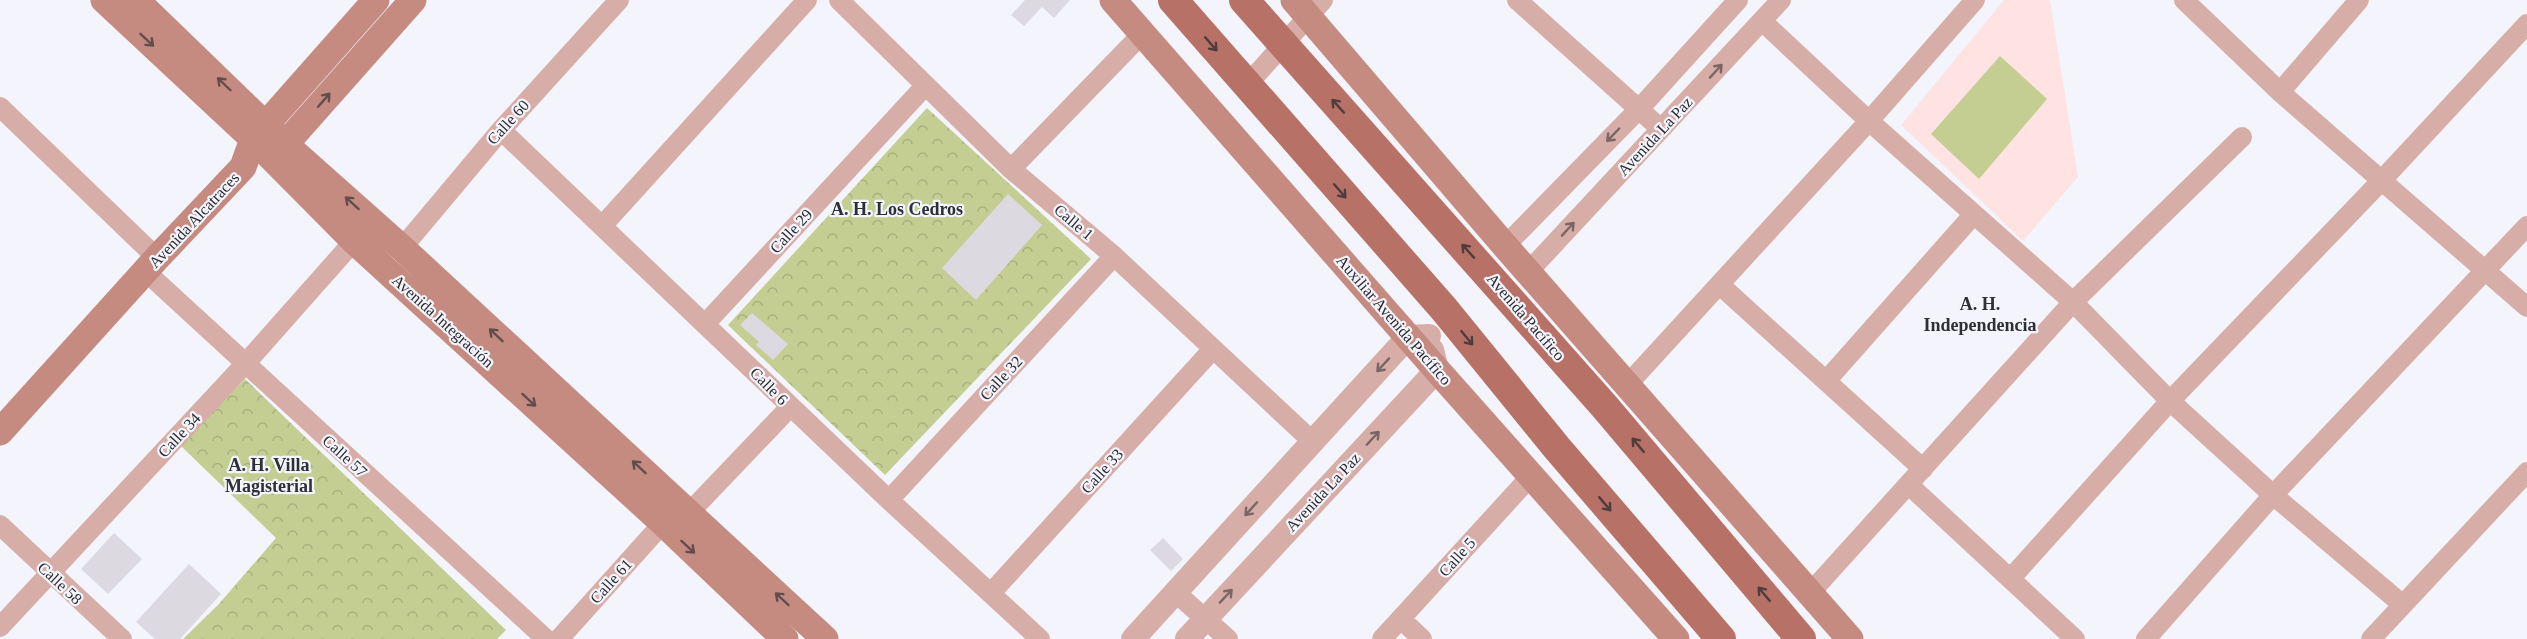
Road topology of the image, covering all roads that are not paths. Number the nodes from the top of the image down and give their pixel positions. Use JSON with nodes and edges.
{"nodes":[{"id":1,"x":104,"y":0,"type":"edge"},
{"id":2,"x":136,"y":0,"type":"edge"},
{"id":3,"x":376,"y":0,"type":"edge"},
{"id":4,"x":413,"y":0,"type":"edge"},
{"id":5,"x":619,"y":0,"type":"edge"},
{"id":6,"x":807,"y":0,"type":"edge"},
{"id":7,"x":839,"y":0,"type":"edge"},
{"id":8,"x":1113,"y":0,"type":"edge"},
{"id":9,"x":1173,"y":0,"type":"edge"},
{"id":10,"x":1244,"y":0,"type":"edge"},
{"id":11,"x":1738,"y":0,"type":"edge"},
{"id":12,"x":1780,"y":0,"type":"edge"},
{"id":13,"x":1975,"y":0,"type":"edge"},
{"id":14,"x":2184,"y":0,"type":"edge"},
{"id":15,"x":2359,"y":0,"type":"edge"},
{"id":16,"x":1524,"y":2,"type":"edge"},
{"id":17,"x":1308,"y":6,"type":"edge"},
{"id":18,"x":1762,"y":21,"type":"junction"},
{"id":19,"x":2527,"y":24,"type":"edge"},
{"id":20,"x":1143,"y":34,"type":"junction"},
{"id":21,"x":1283,"y":44,"type":"junction"},
{"id":22,"x":1247,"y":85,"type":"junction"},
{"id":23,"x":925,"y":86,"type":"junction"},
{"id":24,"x":2280,"y":92,"type":"junction"},
{"id":25,"x":0,"y":107,"type":"edge"},
{"id":26,"x":1639,"y":109,"type":"junction"},
{"id":27,"x":1869,"y":121,"type":"junction"},
{"id":28,"x":1661,"y":129,"type":"junction"},
{"id":29,"x":501,"y":130,"type":"junction"},
{"id":30,"x":260,"y":132,"type":"junction"},
{"id":31,"x":2242,"y":137,"type":"dead end"},
{"id":32,"x":279,"y":151,"type":"junction"},
{"id":33,"x":243,"y":167,"type":"junction"},
{"id":34,"x":1011,"y":169,"type":"junction"},
{"id":35,"x":2382,"y":180,"type":"junction"},
{"id":36,"x":1974,"y":214,"type":"junction"},
{"id":37,"x":602,"y":226,"type":"junction"},
{"id":38,"x":2527,"y":226,"type":"edge"},
{"id":39,"x":354,"y":241,"type":"junction"},
{"id":40,"x":1505,"y":246,"type":"junction"},
{"id":41,"x":402,"y":248,"type":"junction"},
{"id":42,"x":1114,"y":256,"type":"junction"},
{"id":43,"x":151,"y":265,"type":"junction"},
{"id":44,"x":2486,"y":270,"type":"junction"},
{"id":45,"x":1528,"y":272,"type":"junction"},
{"id":46,"x":1720,"y":285,"type":"junction"},
{"id":47,"x":2073,"y":302,"type":"junction"},
{"id":48,"x":2527,"y":307,"type":"edge"},
{"id":49,"x":1444,"y":309,"type":"junction"},
{"id":50,"x":706,"y":323,"type":"junction"},
{"id":51,"x":1419,"y":337,"type":"junction"},
{"id":52,"x":1213,"y":349,"type":"junction"},
{"id":53,"x":245,"y":364,"type":"junction"},
{"id":54,"x":1437,"y":370,"type":"junction"},
{"id":55,"x":1826,"y":381,"type":"junction"},
{"id":56,"x":1628,"y":384,"type":"junction"},
{"id":57,"x":2170,"y":401,"type":"junction"},
{"id":58,"x":790,"y":407,"type":"junction"},
{"id":59,"x":0,"y":432,"type":"edge"},
{"id":60,"x":1312,"y":441,"type":"junction"},
{"id":61,"x":1923,"y":469,"type":"junction"},
{"id":62,"x":2527,"y":472,"type":"edge"},
{"id":63,"x":1531,"y":476,"type":"junction"},
{"id":64,"x":1909,"y":485,"type":"junction"},
{"id":65,"x":2273,"y":495,"type":"junction"},
{"id":66,"x":889,"y":501,"type":"junction"},
{"id":67,"x":689,"y":513,"type":"junction"},
{"id":68,"x":663,"y":523,"type":"junction"},
{"id":69,"x":0,"y":525,"type":"edge"},
{"id":70,"x":51,"y":575,"type":"junction"},
{"id":71,"x":2011,"y":578,"type":"junction"},
{"id":72,"x":1175,"y":592,"type":"junction"},
{"id":73,"x":1811,"y":592,"type":"junction"},
{"id":74,"x":991,"y":593,"type":"junction"},
{"id":75,"x":2403,"y":605,"type":"junction"},
{"id":76,"x":1206,"y":618,"type":"junction"},
{"id":77,"x":1401,"y":619,"type":"junction"},
{"id":78,"x":0,"y":627,"type":"edge"},
{"id":79,"x":535,"y":636,"type":"edge"},
{"id":80,"x":122,"y":639,"type":"edge"},
{"id":81,"x":559,"y":639,"type":"edge"},
{"id":82,"x":785,"y":639,"type":"edge"},
{"id":83,"x":825,"y":639,"type":"edge"},
{"id":84,"x":1040,"y":639,"type":"edge"},
{"id":85,"x":1133,"y":639,"type":"edge"},
{"id":86,"x":1187,"y":639,"type":"edge"},
{"id":87,"x":1228,"y":639,"type":"edge"},
{"id":88,"x":1382,"y":639,"type":"edge"},
{"id":89,"x":1422,"y":639,"type":"edge"},
{"id":90,"x":1676,"y":639,"type":"edge"},
{"id":91,"x":1721,"y":639,"type":"edge"},
{"id":92,"x":1801,"y":639,"type":"edge"},
{"id":93,"x":1850,"y":639,"type":"edge"},
{"id":94,"x":2075,"y":639,"type":"edge"},
{"id":95,"x":2146,"y":639,"type":"edge"},
{"id":96,"x":2371,"y":639,"type":"edge"}],
"edges":[{"from":1,"to":30,"type":"main road","name":"Avenida Integración","one_way":true},
{"from":30,"to":2,"type":"main road","one_way":true},
{"from":3,"to":30,"type":"main road","name":"Avenida Alcatraces"},
{"from":32,"to":4,"type":"main road","one_way":true},
{"from":5,"to":29,"type":"street","name":"Calle 60"},
{"from":6,"to":37,"type":"street"},
{"from":7,"to":23,"type":"street","name":"Calle 1"},
{"from":8,"to":20,"type":"main road","name":"Auxiliar Avenida Pacífico"},
{"from":9,"to":22,"type":"main road","one_way":true},
{"from":10,"to":21,"type":"main road","name":"Avenida Pacífico"},
{"from":11,"to":26,"type":"street"},
{"from":12,"to":18,"type":"street","name":"Avenida La Paz"},
{"from":13,"to":27,"type":"street"},
{"from":14,"to":24,"type":"street"},
{"from":15,"to":24,"type":"street"},
{"from":16,"to":26,"type":"street"},
{"from":17,"to":21,"type":"street"},
{"from":17,"to":40,"type":"main road"},
{"from":18,"to":27,"type":"street"},
{"from":28,"to":18,"type":"street","name":"Avenida La Paz","one_way":true},
{"from":19,"to":35,"type":"street"},
{"from":20,"to":34,"type":"street"},
{"from":20,"to":51,"type":"main road","name":"Auxiliar Avenida Pacífico"},
{"from":21,"to":22,"type":"street"},
{"from":92,"to":21,"type":"main road","name":"Avenida Pacífico","one_way":true},
{"from":22,"to":49,"type":"main road","one_way":true},
{"from":23,"to":34,"type":"street","name":"Calle 1"},
{"from":23,"to":50,"type":"street","name":"Calle 29"},
{"from":24,"to":35,"type":"street"},
{"from":25,"to":43,"type":"street","name":"Calle 57"},
{"from":26,"to":28,"type":"street"},
{"from":26,"to":40,"type":"street","one_way":true},
{"from":27,"to":36,"type":"street"},
{"from":27,"to":46,"type":"street"},
{"from":45,"to":28,"type":"street","name":"Avenida La Paz","one_way":true},
{"from":29,"to":37,"type":"street","name":"Calle 6"},
{"from":29,"to":41,"type":"street","name":"Calle 60"},
{"from":30,"to":32,"type":"main road","name":"Avenida Integración"},
{"from":30,"to":33,"type":"main road","name":"Avenida Alcatraces"},
{"from":31,"to":47,"type":"street"},
{"from":32,"to":33,"type":"main road"},
{"from":32,"to":39,"type":"main road","name":"Avenida Integración"},
{"from":41,"to":32,"type":"main road","one_way":true},
{"from":33,"to":43,"type":"main road","name":"Avenida Alcatraces"},
{"from":34,"to":42,"type":"street","name":"Calle 1"},
{"from":35,"to":44,"type":"street"},
{"from":35,"to":57,"type":"street"},
{"from":36,"to":47,"type":"street"},
{"from":36,"to":55,"type":"street"},
{"from":37,"to":50,"type":"street","name":"Calle 6"},
{"from":38,"to":44,"type":"street"},
{"from":39,"to":53,"type":"street","name":"Calle 34"},
{"from":39,"to":68,"type":"main road","name":"Avenida Integración","one_way":true},
{"from":40,"to":45,"type":"main road"},
{"from":67,"to":41,"type":"main road","one_way":true},
{"from":42,"to":52,"type":"street","name":"Calle 1"},
{"from":42,"to":66,"type":"street","name":"Calle 32"},
{"from":43,"to":53,"type":"street","name":"Calle 57"},
{"from":43,"to":59,"type":"main road","name":"Avenida Alcatraces"},
{"from":44,"to":48,"type":"street"},
{"from":44,"to":65,"type":"street"},
{"from":45,"to":56,"type":"main road"},
{"from":46,"to":55,"type":"street"},
{"from":46,"to":56,"type":"street"},
{"from":47,"to":57,"type":"street"},
{"from":47,"to":61,"type":"street"},
{"from":49,"to":51,"type":"street"},
{"from":49,"to":91,"type":"main road","one_way":true},
{"from":50,"to":58,"type":"street","name":"Calle 6"},
{"from":51,"to":54,"type":"main road","name":"Auxiliar Avenida Pacífico"},
{"from":51,"to":60,"type":"street","one_way":true},
{"from":52,"to":60,"type":"street","name":"Calle 1"},
{"from":52,"to":74,"type":"street","name":"Calle 33"},
{"from":53,"to":70,"type":"street","name":"Calle 34"},
{"from":53,"to":79,"type":"street","name":"Calle 57"},
{"from":54,"to":63,"type":"main road","name":"Auxiliar Avenida Pacífico"},
{"from":76,"to":54,"type":"street","name":"Avenida La Paz","one_way":true},
{"from":55,"to":61,"type":"street"},
{"from":56,"to":73,"type":"main road"},
{"from":57,"to":65,"type":"street"},
{"from":57,"to":71,"type":"street"},
{"from":58,"to":66,"type":"street","name":"Calle 6"},
{"from":58,"to":67,"type":"street"},
{"from":60,"to":72,"type":"street","one_way":true},
{"from":61,"to":64,"type":"street"},
{"from":62,"to":75,"type":"street"},
{"from":63,"to":77,"type":"street","name":"Calle 5"},
{"from":63,"to":90,"type":"main road","name":"Auxiliar Avenida Pacífico"},
{"from":64,"to":71,"type":"street"},
{"from":64,"to":73,"type":"street"},
{"from":65,"to":75,"type":"street"},
{"from":65,"to":95,"type":"street"},
{"from":66,"to":74,"type":"street","name":"Calle 6"},
{"from":83,"to":67,"type":"main road","one_way":true},
{"from":68,"to":81,"type":"street","name":"Calle 61"},
{"from":68,"to":82,"type":"main road","name":"Avenida Integración","one_way":true},
{"from":69,"to":70,"type":"street","name":"Calle 58"},
{"from":70,"to":78,"type":"street","name":"Calle 34"},
{"from":70,"to":80,"type":"street","name":"Calle 58"},
{"from":71,"to":94,"type":"street"},
{"from":72,"to":76,"type":"street"},
{"from":72,"to":85,"type":"street"},
{"from":73,"to":93,"type":"main road"},
{"from":74,"to":84,"type":"street","name":"Calle 6"},
{"from":75,"to":96,"type":"street"},
{"from":76,"to":86,"type":"street","name":"Avenida La Paz"},
{"from":76,"to":87,"type":"street"},
{"from":77,"to":88,"type":"street","name":"Calle 5"},
{"from":77,"to":89,"type":"street"}]}
